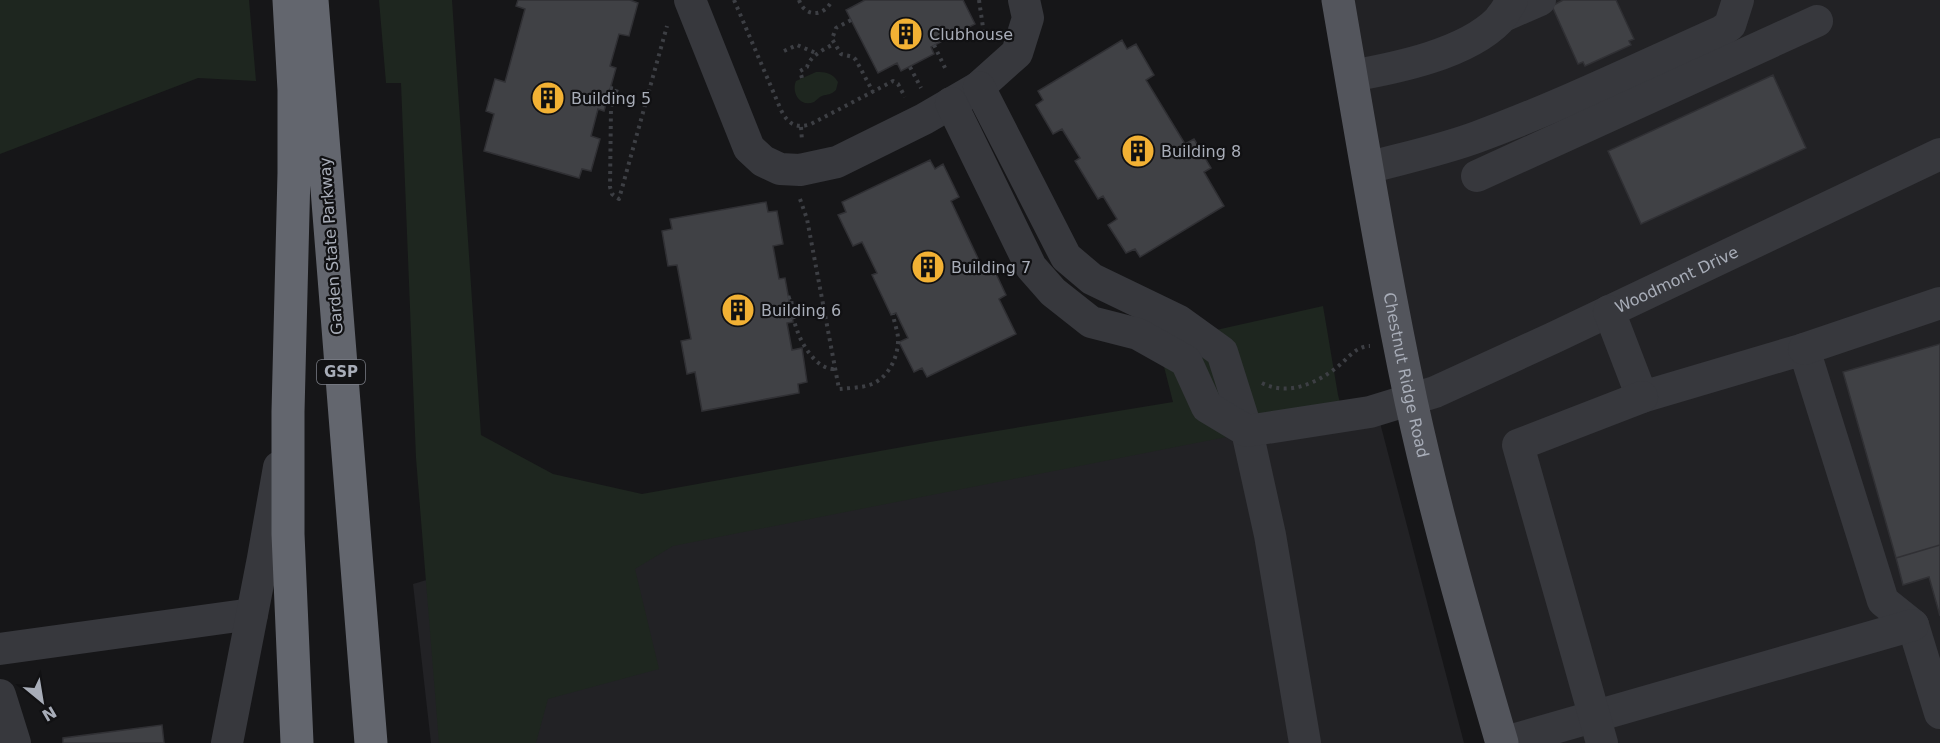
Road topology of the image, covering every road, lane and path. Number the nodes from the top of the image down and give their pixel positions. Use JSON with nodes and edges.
{"nodes":[{"id":1,"x":289,"y":0,"type":"edge"},
{"id":2,"x":312,"y":0,"type":"edge"},
{"id":3,"x":690,"y":0,"type":"edge"},
{"id":4,"x":734,"y":0,"type":"edge"},
{"id":5,"x":799,"y":0,"type":"edge"},
{"id":6,"x":832,"y":0,"type":"edge"},
{"id":7,"x":979,"y":0,"type":"edge"},
{"id":8,"x":1024,"y":0,"type":"edge"},
{"id":9,"x":1338,"y":0,"type":"edge"},
{"id":10,"x":1540,"y":0,"type":"edge"},
{"id":11,"x":1738,"y":0,"type":"edge"},
{"id":12,"x":1507,"y":9,"type":"edge"},
{"id":13,"x":851,"y":20,"type":"dead end"},
{"id":14,"x":1817,"y":21,"type":"dead end"},
{"id":15,"x":667,"y":25,"type":"dead end"},
{"id":16,"x":834,"y":44,"type":"junction"},
{"id":17,"x":934,"y":45,"type":"dead end"},
{"id":18,"x":783,"y":51,"type":"dead end"},
{"id":19,"x":819,"y":54,"type":"junction"},
{"id":20,"x":910,"y":67,"type":"dead end"},
{"id":21,"x":1351,"y":76,"type":"junction"},
{"id":22,"x":802,"y":78,"type":"dead end"},
{"id":23,"x":610,"y":88,"type":"dead end"},
{"id":24,"x":960,"y":88,"type":"junction"},
{"id":25,"x":873,"y":92,"type":"junction"},
{"id":26,"x":909,"y":101,"type":"dead end"},
{"id":27,"x":801,"y":127,"type":"junction"},
{"id":28,"x":1940,"y":154,"type":"edge"},
{"id":29,"x":1367,"y":168,"type":"junction"},
{"id":30,"x":800,"y":170,"type":"junction"},
{"id":31,"x":1477,"y":176,"type":"dead end"},
{"id":32,"x":788,"y":298,"type":"dead end"},
{"id":33,"x":1940,"y":303,"type":"edge"},
{"id":34,"x":1609,"y":311,"type":"junction"},
{"id":35,"x":894,"y":314,"type":"dead end"},
{"id":36,"x":1400,"y":344,"type":"junction"},
{"id":37,"x":1804,"y":349,"type":"junction"},
{"id":38,"x":835,"y":369,"type":"junction"},
{"id":39,"x":1255,"y":377,"type":"dead end"},
{"id":40,"x":1642,"y":397,"type":"junction"},
{"id":41,"x":1411,"y":400,"type":"junction"},
{"id":42,"x":288,"y":412,"type":"junction"},
{"id":43,"x":1246,"y":431,"type":"junction"},
{"id":44,"x":252,"y":614,"type":"junction"},
{"id":45,"x":1912,"y":625,"type":"junction"},
{"id":46,"x":0,"y":649,"type":"edge"},
{"id":47,"x":0,"y":695,"type":"edge"},
{"id":48,"x":1940,"y":713,"type":"edge"},
{"id":49,"x":1598,"y":730,"type":"edge"},
{"id":50,"x":15,"y":743,"type":"edge"},
{"id":51,"x":227,"y":743,"type":"edge"},
{"id":52,"x":297,"y":743,"type":"edge"},
{"id":53,"x":371,"y":743,"type":"edge"},
{"id":54,"x":1305,"y":743,"type":"edge"},
{"id":55,"x":1502,"y":743,"type":"edge"}],
"edges":[{"from":1,"to":42,"type":"highway"},
{"from":2,"to":53,"type":"highway","name":"Garden State Parkway","number":"GSP"},
{"from":3,"to":30,"type":"street"},
{"from":4,"to":27,"type":"path"},
{"from":5,"to":6,"type":"path"},
{"from":7,"to":24,"type":"path"},
{"from":8,"to":24,"type":"street"},
{"from":9,"to":21,"type":"main road","name":"Chestnut Ridge Road"},
{"from":10,"to":12,"type":"street"},
{"from":11,"to":29,"type":"street"},
{"from":12,"to":21,"type":"street"},
{"from":13,"to":16,"type":"path"},
{"from":14,"to":31,"type":"street"},
{"from":15,"to":23,"type":"path"},
{"from":16,"to":19,"type":"path"},
{"from":16,"to":25,"type":"path"},
{"from":17,"to":24,"type":"path"},
{"from":18,"to":19,"type":"path"},
{"from":19,"to":22,"type":"path"},
{"from":20,"to":24,"type":"path"},
{"from":21,"to":29,"type":"main road","name":"Chestnut Ridge Road"},
{"from":24,"to":30,"type":"street"},
{"from":24,"to":43,"type":"street"},
{"from":25,"to":26,"type":"path"},
{"from":25,"to":27,"type":"path"},
{"from":27,"to":30,"type":"path"},
{"from":28,"to":34,"type":"street","name":"Woodmont Drive"},
{"from":29,"to":36,"type":"main road","name":"Chestnut Ridge Road"},
{"from":30,"to":38,"type":"path"},
{"from":32,"to":38,"type":"path"},
{"from":33,"to":37,"type":"street"},
{"from":34,"to":40,"type":"street"},
{"from":34,"to":41,"type":"street","name":"Woodmont Drive"},
{"from":35,"to":38,"type":"path"},
{"from":36,"to":39,"type":"path"},
{"from":36,"to":41,"type":"main road","name":"Chestnut Ridge Road"},
{"from":37,"to":40,"type":"street"},
{"from":37,"to":45,"type":"street"},
{"from":40,"to":49,"type":"street"},
{"from":41,"to":43,"type":"street","name":"Woodmont Drive"},
{"from":41,"to":55,"type":"main road","name":"Chestnut Ridge Road"},
{"from":42,"to":44,"type":"street"},
{"from":42,"to":52,"type":"highway"},
{"from":43,"to":54,"type":"street"},
{"from":44,"to":46,"type":"street"},
{"from":44,"to":51,"type":"street"},
{"from":45,"to":48,"type":"street"},
{"from":45,"to":49,"type":"street"},
{"from":47,"to":50,"type":"street"},
{"from":49,"to":55,"type":"street"}]}
